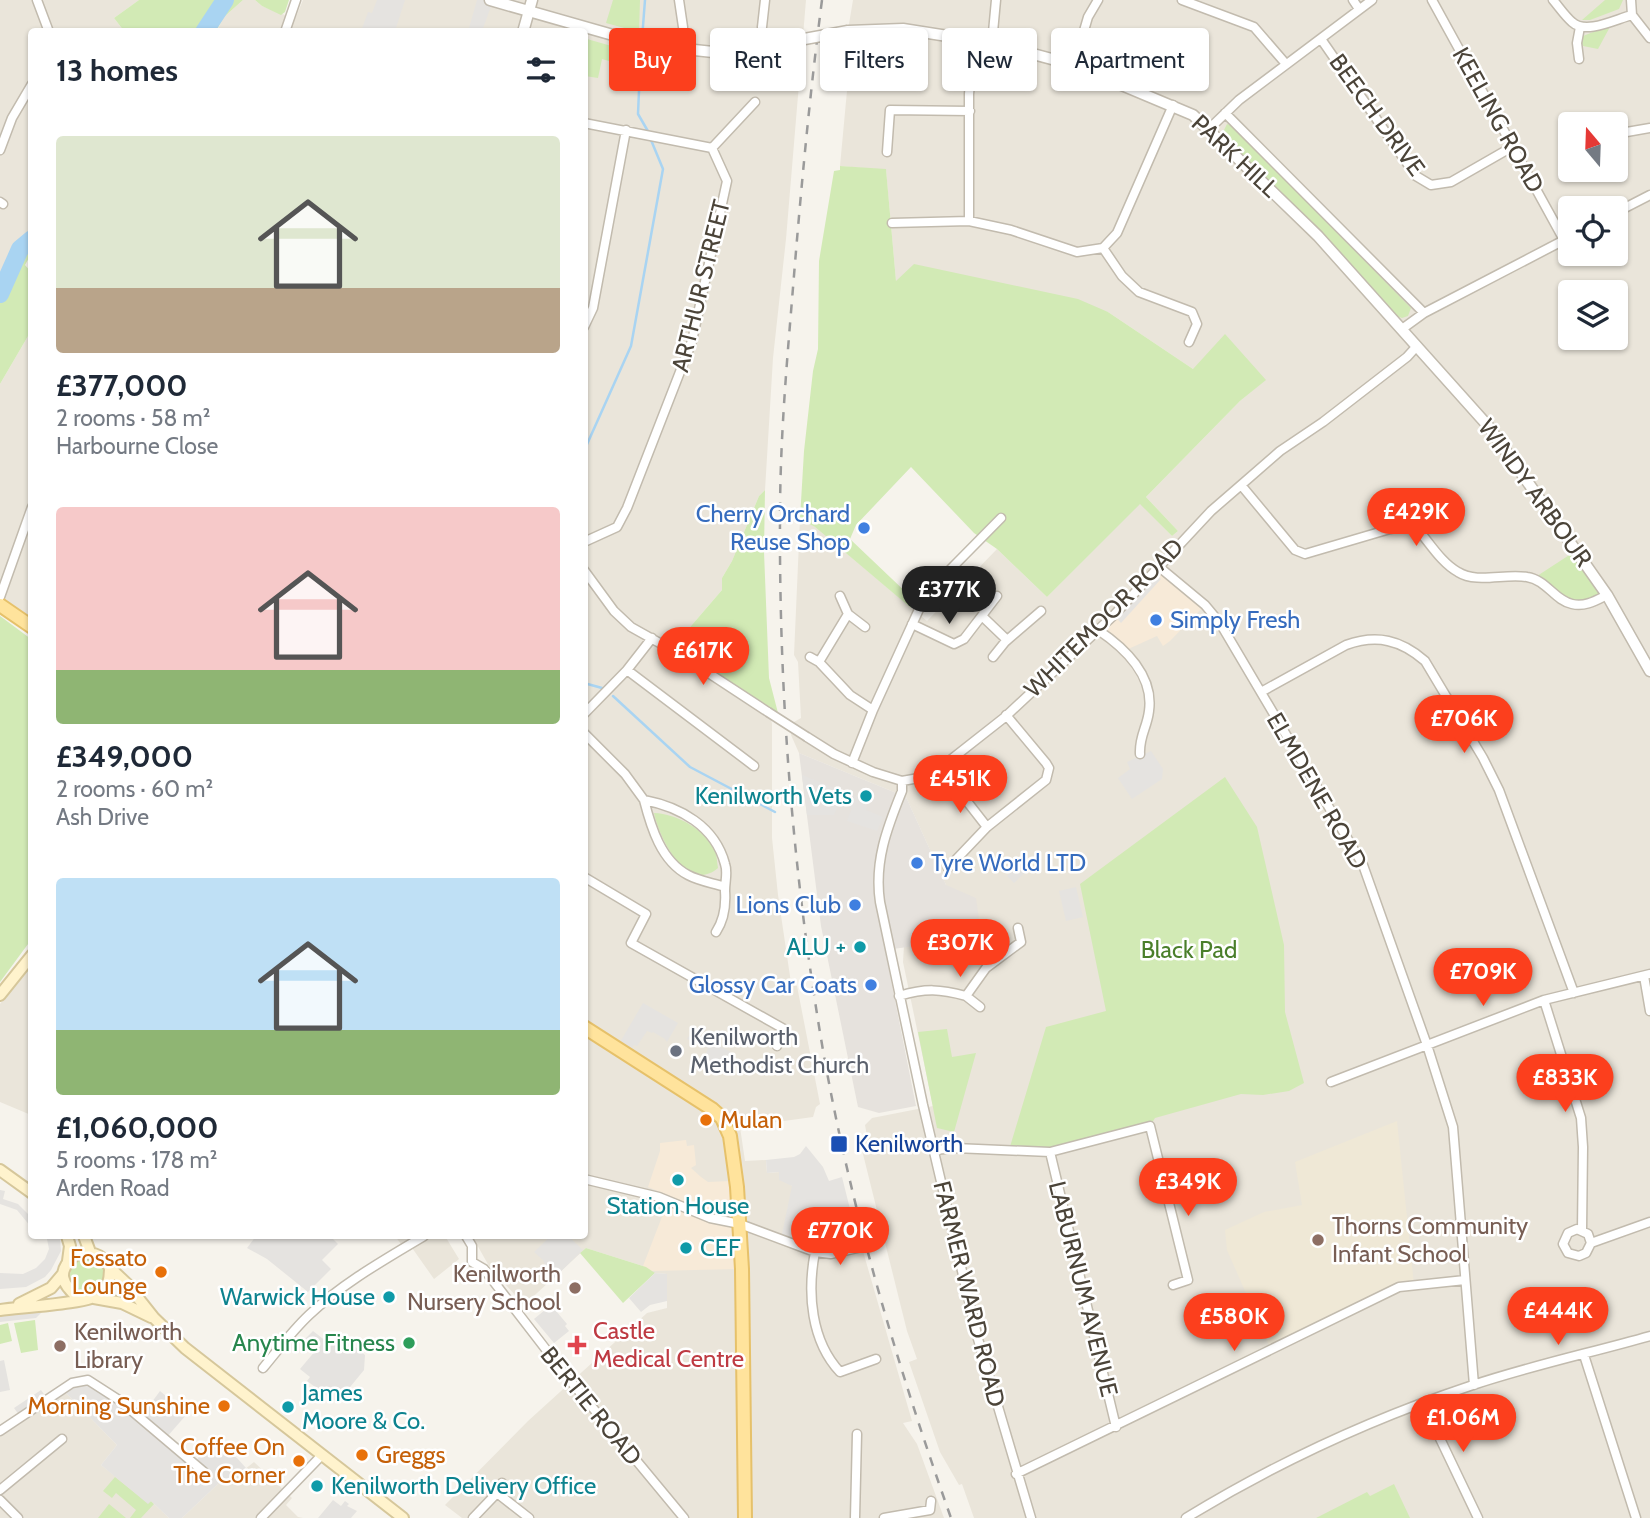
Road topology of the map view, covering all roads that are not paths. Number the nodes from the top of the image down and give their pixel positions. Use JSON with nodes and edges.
{"nodes":[{"id":1,"x":37,"y":0,"type":"edge"},
{"id":2,"x":296,"y":0,"type":"edge"},
{"id":3,"x":491,"y":0,"type":"edge"},
{"id":4,"x":532,"y":0,"type":"edge"},
{"id":5,"x":679,"y":0,"type":"edge"},
{"id":6,"x":765,"y":0,"type":"edge"},
{"id":7,"x":996,"y":0,"type":"edge"},
{"id":8,"x":1098,"y":0,"type":"edge"},
{"id":9,"x":1353,"y":0,"type":"edge"},
{"id":10,"x":1372,"y":0,"type":"edge"},
{"id":11,"x":1432,"y":0,"type":"edge"},
{"id":12,"x":1553,"y":0,"type":"edge"},
{"id":13,"x":1631,"y":0,"type":"edge"},
{"id":14,"x":1186,"y":1,"type":"edge"},
{"id":15,"x":1359,"y":9,"type":"junction"},
{"id":16,"x":528,"y":12,"type":"junction"},
{"id":17,"x":1632,"y":15,"type":"junction"},
{"id":18,"x":683,"y":27,"type":"dead end"},
{"id":19,"x":762,"y":27,"type":"dead end"},
{"id":20,"x":1580,"y":27,"type":"junction"},
{"id":21,"x":48,"y":28,"type":"edge"},
{"id":22,"x":286,"y":28,"type":"edge"},
{"id":23,"x":524,"y":28,"type":"edge"},
{"id":24,"x":585,"y":28,"type":"edge"},
{"id":25,"x":993,"y":28,"type":"edge"},
{"id":26,"x":1085,"y":28,"type":"edge"},
{"id":27,"x":588,"y":29,"type":"edge"},
{"id":28,"x":942,"y":36,"type":"edge"},
{"id":29,"x":1650,"y":38,"type":"edge"},
{"id":30,"x":1321,"y":39,"type":"junction"},
{"id":31,"x":1579,"y":59,"type":"dead end"},
{"id":32,"x":1286,"y":64,"type":"junction"},
{"id":33,"x":28,"y":91,"type":"edge"},
{"id":34,"x":971,"y":91,"type":"edge"},
{"id":35,"x":1138,"y":91,"type":"edge"},
{"id":36,"x":755,"y":102,"type":"dead end"},
{"id":37,"x":1173,"y":105,"type":"junction"},
{"id":38,"x":970,"y":111,"type":"junction"},
{"id":39,"x":1225,"y":113,"type":"junction"},
{"id":40,"x":588,"y":124,"type":"edge"},
{"id":41,"x":1650,"y":128,"type":"edge"},
{"id":42,"x":1209,"y":129,"type":"junction"},
{"id":43,"x":626,"y":130,"type":"junction"},
{"id":44,"x":1628,"y":132,"type":"edge"},
{"id":45,"x":1512,"y":147,"type":"junction"},
{"id":46,"x":712,"y":148,"type":"junction"},
{"id":47,"x":0,"y":150,"type":"edge"},
{"id":48,"x":887,"y":152,"type":"dead end"},
{"id":49,"x":1650,"y":195,"type":"edge"},
{"id":50,"x":1628,"y":206,"type":"edge"},
{"id":51,"x":969,"y":221,"type":"junction"},
{"id":52,"x":892,"y":223,"type":"dead end"},
{"id":53,"x":1558,"y":223,"type":"edge"},
{"id":54,"x":1558,"y":243,"type":"edge"},
{"id":55,"x":1103,"y":248,"type":"junction"},
{"id":56,"x":1424,"y":313,"type":"junction"},
{"id":57,"x":588,"y":319,"type":"edge"},
{"id":58,"x":1402,"y":329,"type":"junction"},
{"id":59,"x":1189,"y":342,"type":"dead end"},
{"id":60,"x":1417,"y":346,"type":"junction"},
{"id":61,"x":1241,"y":485,"type":"junction"},
{"id":62,"x":28,"y":518,"type":"edge"},
{"id":63,"x":1001,"y":518,"type":"dead end"},
{"id":64,"x":588,"y":540,"type":"edge"},
{"id":65,"x":1158,"y":566,"type":"junction"},
{"id":66,"x":588,"y":575,"type":"edge"},
{"id":67,"x":1607,"y":595,"type":"junction"},
{"id":68,"x":840,"y":596,"type":"dead end"},
{"id":69,"x":997,"y":596,"type":"dead end"},
{"id":70,"x":0,"y":597,"type":"edge"},
{"id":71,"x":0,"y":605,"type":"edge"},
{"id":72,"x":1041,"y":611,"type":"dead end"},
{"id":73,"x":848,"y":614,"type":"junction"},
{"id":74,"x":983,"y":617,"type":"junction"},
{"id":75,"x":28,"y":624,"type":"edge"},
{"id":76,"x":912,"y":624,"type":"junction"},
{"id":77,"x":865,"y":626,"type":"dead end"},
{"id":78,"x":1098,"y":630,"type":"junction"},
{"id":79,"x":652,"y":638,"type":"junction"},
{"id":80,"x":1007,"y":640,"type":"junction"},
{"id":81,"x":810,"y":657,"type":"dead end"},
{"id":82,"x":993,"y":657,"type":"dead end"},
{"id":83,"x":819,"y":662,"type":"junction"},
{"id":84,"x":627,"y":670,"type":"junction"},
{"id":85,"x":1650,"y":671,"type":"edge"},
{"id":86,"x":1261,"y":692,"type":"junction"},
{"id":87,"x":588,"y":710,"type":"edge"},
{"id":88,"x":873,"y":710,"type":"junction"},
{"id":89,"x":1006,"y":715,"type":"junction"},
{"id":90,"x":588,"y":737,"type":"edge"},
{"id":91,"x":1140,"y":754,"type":"dead end"},
{"id":92,"x":852,"y":763,"type":"junction"},
{"id":93,"x":754,"y":766,"type":"dead end"},
{"id":94,"x":902,"y":781,"type":"junction"},
{"id":95,"x":956,"y":786,"type":"dead end"},
{"id":96,"x":644,"y":800,"type":"junction"},
{"id":97,"x":987,"y":827,"type":"junction"},
{"id":98,"x":948,"y":868,"type":"dead end"},
{"id":99,"x":588,"y":879,"type":"edge"},
{"id":100,"x":725,"y":887,"type":"junction"},
{"id":101,"x":1018,"y":928,"type":"dead end"},
{"id":102,"x":716,"y":932,"type":"dead end"},
{"id":103,"x":28,"y":960,"type":"edge"},
{"id":104,"x":1647,"y":975,"type":"edge"},
{"id":105,"x":1574,"y":993,"type":"junction"},
{"id":106,"x":0,"y":995,"type":"edge"},
{"id":107,"x":899,"y":996,"type":"junction"},
{"id":108,"x":966,"y":996,"type":"junction"},
{"id":109,"x":1545,"y":1000,"type":"junction"},
{"id":110,"x":981,"y":1007,"type":"dead end"},
{"id":111,"x":1650,"y":1011,"type":"edge"},
{"id":112,"x":588,"y":1030,"type":"edge"},
{"id":113,"x":1427,"y":1045,"type":"junction"},
{"id":114,"x":776,"y":1046,"type":"dead end"},
{"id":115,"x":1331,"y":1082,"type":"dead end"},
{"id":116,"x":934,"y":1150,"type":"junction"},
{"id":117,"x":1050,"y":1152,"type":"junction"},
{"id":118,"x":0,"y":1170,"type":"edge"},
{"id":119,"x":588,"y":1180,"type":"edge"},
{"id":120,"x":28,"y":1190,"type":"edge"},
{"id":121,"x":1650,"y":1222,"type":"edge"},
{"id":122,"x":740,"y":1224,"type":"junction"},
{"id":123,"x":1581,"y":1230,"type":"junction"},
{"id":124,"x":68,"y":1239,"type":"edge"},
{"id":125,"x":86,"y":1239,"type":"edge"},
{"id":126,"x":419,"y":1239,"type":"edge"},
{"id":127,"x":468,"y":1239,"type":"edge"},
{"id":128,"x":1591,"y":1243,"type":"junction"},
{"id":129,"x":862,"y":1247,"type":"dead end"},
{"id":130,"x":90,"y":1252,"type":"junction"},
{"id":131,"x":815,"y":1252,"type":"junction"},
{"id":132,"x":68,"y":1261,"type":"junction"},
{"id":133,"x":108,"y":1265,"type":"junction"},
{"id":134,"x":62,"y":1275,"type":"junction"},
{"id":135,"x":1465,"y":1280,"type":"junction"},
{"id":136,"x":1173,"y":1285,"type":"dead end"},
{"id":137,"x":92,"y":1298,"type":"junction"},
{"id":138,"x":80,"y":1299,"type":"junction"},
{"id":139,"x":5,"y":1309,"type":"edge"},
{"id":140,"x":154,"y":1318,"type":"junction"},
{"id":141,"x":1650,"y":1336,"type":"edge"},
{"id":142,"x":1584,"y":1355,"type":"junction"},
{"id":143,"x":876,"y":1359,"type":"dead end"},
{"id":144,"x":263,"y":1368,"type":"dead end"},
{"id":145,"x":1474,"y":1385,"type":"junction"},
{"id":146,"x":1423,"y":1403,"type":"junction"},
{"id":147,"x":1116,"y":1427,"type":"junction"},
{"id":148,"x":0,"y":1431,"type":"edge"},
{"id":149,"x":857,"y":1434,"type":"dead end"},
{"id":150,"x":62,"y":1439,"type":"dead end"},
{"id":151,"x":322,"y":1455,"type":"junction"},
{"id":152,"x":205,"y":1472,"type":"dead end"},
{"id":153,"x":1016,"y":1474,"type":"junction"},
{"id":154,"x":502,"y":1483,"type":"dead end"},
{"id":155,"x":0,"y":1490,"type":"edge"},
{"id":156,"x":497,"y":1493,"type":"junction"},
{"id":157,"x":0,"y":1500,"type":"edge"},
{"id":158,"x":931,"y":1501,"type":"dead end"},
{"id":159,"x":18,"y":1518,"type":"edge"},
{"id":160,"x":261,"y":1518,"type":"edge"},
{"id":161,"x":403,"y":1518,"type":"edge"},
{"id":162,"x":473,"y":1518,"type":"edge"},
{"id":163,"x":529,"y":1518,"type":"edge"},
{"id":164,"x":684,"y":1518,"type":"edge"},
{"id":165,"x":746,"y":1518,"type":"edge"},
{"id":166,"x":855,"y":1518,"type":"edge"},
{"id":167,"x":884,"y":1518,"type":"edge"},
{"id":168,"x":1031,"y":1518,"type":"edge"},
{"id":169,"x":1186,"y":1518,"type":"edge"},
{"id":170,"x":1478,"y":1518,"type":"edge"},
{"id":171,"x":1636,"y":1518,"type":"edge"}],
"edges":[{"from":1,"to":21,"type":"street"},
{"from":2,"to":22,"type":"street"},
{"from":3,"to":16,"type":"street","name":"PARK HILL"},
{"from":4,"to":16,"type":"street"},
{"from":5,"to":18,"type":"street"},
{"from":6,"to":19,"type":"street"},
{"from":7,"to":25,"type":"street"},
{"from":8,"to":26,"type":"street"},
{"from":9,"to":15,"type":"street"},
{"from":10,"to":15,"type":"street"},
{"from":11,"to":45,"type":"street","name":"KEELING ROAD"},
{"from":12,"to":20,"type":"street"},
{"from":13,"to":17,"type":"street"},
{"from":14,"to":32,"type":"street"},
{"from":15,"to":30,"type":"street"},
{"from":16,"to":23,"type":"street"},
{"from":16,"to":24,"type":"street","name":"PARK HILL","bridge":true},
{"from":17,"to":20,"type":"street"},
{"from":17,"to":29,"type":"street"},
{"from":20,"to":31,"type":"street"},
{"from":27,"to":28,"type":"street","name":"PARK HILL","bridge":true},
{"from":30,"to":32,"type":"street"},
{"from":30,"to":45,"type":"street","name":"BEECH DRIVE"},
{"from":32,"to":39,"type":"street"},
{"from":33,"to":47,"type":"street"},
{"from":34,"to":38,"type":"street"},
{"from":35,"to":37,"type":"street","name":"PARK HILL"},
{"from":36,"to":46,"type":"street"},
{"from":37,"to":42,"type":"street","name":"PARK HILL"},
{"from":37,"to":55,"type":"street"},
{"from":38,"to":48,"type":"street"},
{"from":38,"to":51,"type":"street"},
{"from":39,"to":42,"type":"street"},
{"from":39,"to":56,"type":"street","name":"PARK HILL"},
{"from":40,"to":43,"type":"street"},
{"from":41,"to":44,"type":"street"},
{"from":42,"to":58,"type":"street","name":"PARK HILL"},
{"from":43,"to":46,"type":"street"},
{"from":43,"to":57,"type":"street"},
{"from":45,"to":53,"type":"street","name":"KEELING ROAD"},
{"from":46,"to":64,"type":"street","name":"ARTHUR STREET"},
{"from":49,"to":50,"type":"street"},
{"from":51,"to":52,"type":"street"},
{"from":51,"to":55,"type":"street"},
{"from":54,"to":56,"type":"street"},
{"from":55,"to":59,"type":"street"},
{"from":56,"to":58,"type":"street"},
{"from":58,"to":60,"type":"street","name":"WINDY ARBOUR"},
{"from":60,"to":61,"type":"street","name":"WHITEMOOR ROAD"},
{"from":60,"to":67,"type":"street","name":"WINDY ARBOUR"},
{"from":61,"to":65,"type":"street","name":"WHITEMOOR ROAD"},
{"from":61,"to":67,"type":"street"},
{"from":62,"to":70,"type":"street"},
{"from":63,"to":76,"type":"street"},
{"from":65,"to":78,"type":"street","name":"WHITEMOOR ROAD"},
{"from":65,"to":86,"type":"street","name":"ELMDENE ROAD"},
{"from":66,"to":79,"type":"street"},
{"from":67,"to":85,"type":"street","name":"WINDY ARBOUR"},
{"from":68,"to":73,"type":"street"},
{"from":69,"to":74,"type":"street"},
{"from":71,"to":75,"type":"main road"},
{"from":72,"to":80,"type":"street"},
{"from":73,"to":77,"type":"street"},
{"from":73,"to":83,"type":"street"},
{"from":74,"to":76,"type":"street"},
{"from":74,"to":80,"type":"street"},
{"from":76,"to":88,"type":"street"},
{"from":78,"to":89,"type":"street","name":"WHITEMOOR ROAD"},
{"from":78,"to":91,"type":"street"},
{"from":79,"to":84,"type":"street"},
{"from":79,"to":92,"type":"street","bridge":true},
{"from":80,"to":82,"type":"street"},
{"from":81,"to":83,"type":"street"},
{"from":83,"to":88,"type":"street"},
{"from":84,"to":87,"type":"street"},
{"from":84,"to":93,"type":"street"},
{"from":86,"to":105,"type":"street"},
{"from":86,"to":113,"type":"street","name":"ELMDENE ROAD"},
{"from":88,"to":92,"type":"street"},
{"from":89,"to":94,"type":"street","name":"WHITEMOOR ROAD"},
{"from":89,"to":97,"type":"street"},
{"from":90,"to":96,"type":"street"},
{"from":92,"to":94,"type":"street"},
{"from":94,"to":107,"type":"street","name":"FARMER WARD ROAD"},
{"from":95,"to":97,"type":"street"},
{"from":96,"to":100,"type":"street"},
{"from":96,"to":100,"type":"street"},
{"from":97,"to":98,"type":"street"},
{"from":99,"to":114,"type":"street"},
{"from":100,"to":102,"type":"street"},
{"from":101,"to":108,"type":"street"},
{"from":103,"to":106,"type":"main road"},
{"from":104,"to":105,"type":"street"},
{"from":104,"to":111,"type":"street"},
{"from":105,"to":109,"type":"street"},
{"from":107,"to":108,"type":"street"},
{"from":107,"to":116,"type":"street","name":"FARMER WARD ROAD"},
{"from":108,"to":110,"type":"street"},
{"from":109,"to":113,"type":"street"},
{"from":109,"to":123,"type":"street"},
{"from":112,"to":122,"type":"main road"},
{"from":113,"to":115,"type":"street"},
{"from":113,"to":135,"type":"street","name":"ELMDENE ROAD"},
{"from":116,"to":117,"type":"street"},
{"from":116,"to":153,"type":"street","name":"FARMER WARD ROAD"},
{"from":117,"to":136,"type":"street"},
{"from":117,"to":147,"type":"street","name":"LABURNUM AVENUE"},
{"from":118,"to":120,"type":"main road"},
{"from":119,"to":122,"type":"street"},
{"from":121,"to":128,"type":"street"},
{"from":122,"to":131,"type":"street"},
{"from":122,"to":165,"type":"main road"},
{"from":123,"to":128,"type":"street"},
{"from":123,"to":128,"type":"street"},
{"from":124,"to":132,"type":"main road"},
{"from":125,"to":130,"type":"main road"},
{"from":126,"to":144,"type":"street"},
{"from":127,"to":164,"type":"street","name":"BERTIE ROAD"},
{"from":129,"to":131,"type":"street"},
{"from":130,"to":132,"type":"main road"},
{"from":130,"to":133,"type":"main road"},
{"from":131,"to":143,"type":"street"},
{"from":132,"to":134,"type":"main road"},
{"from":133,"to":137,"type":"main road"},
{"from":133,"to":140,"type":"main road"},
{"from":134,"to":138,"type":"main road"},
{"from":134,"to":139,"type":"main road"},
{"from":135,"to":145,"type":"street","name":"ELMDENE ROAD"},
{"from":135,"to":147,"type":"street"},
{"from":137,"to":138,"type":"main road"},
{"from":137,"to":140,"type":"main road"},
{"from":138,"to":139,"type":"main road"},
{"from":140,"to":151,"type":"main road"},
{"from":141,"to":142,"type":"street"},
{"from":142,"to":145,"type":"street"},
{"from":142,"to":171,"type":"street"},
{"from":145,"to":146,"type":"street"},
{"from":146,"to":169,"type":"street"},
{"from":146,"to":170,"type":"street"},
{"from":147,"to":153,"type":"street"},
{"from":148,"to":152,"type":"street"},
{"from":149,"to":166,"type":"street"},
{"from":150,"to":155,"type":"street"},
{"from":151,"to":160,"type":"street"},
{"from":151,"to":161,"type":"main road"},
{"from":153,"to":168,"type":"street","name":"FARMER WARD ROAD"},
{"from":154,"to":156,"type":"street"},
{"from":156,"to":162,"type":"street"},
{"from":156,"to":163,"type":"street"},
{"from":157,"to":159,"type":"street"},
{"from":158,"to":167,"type":"street"}]}
